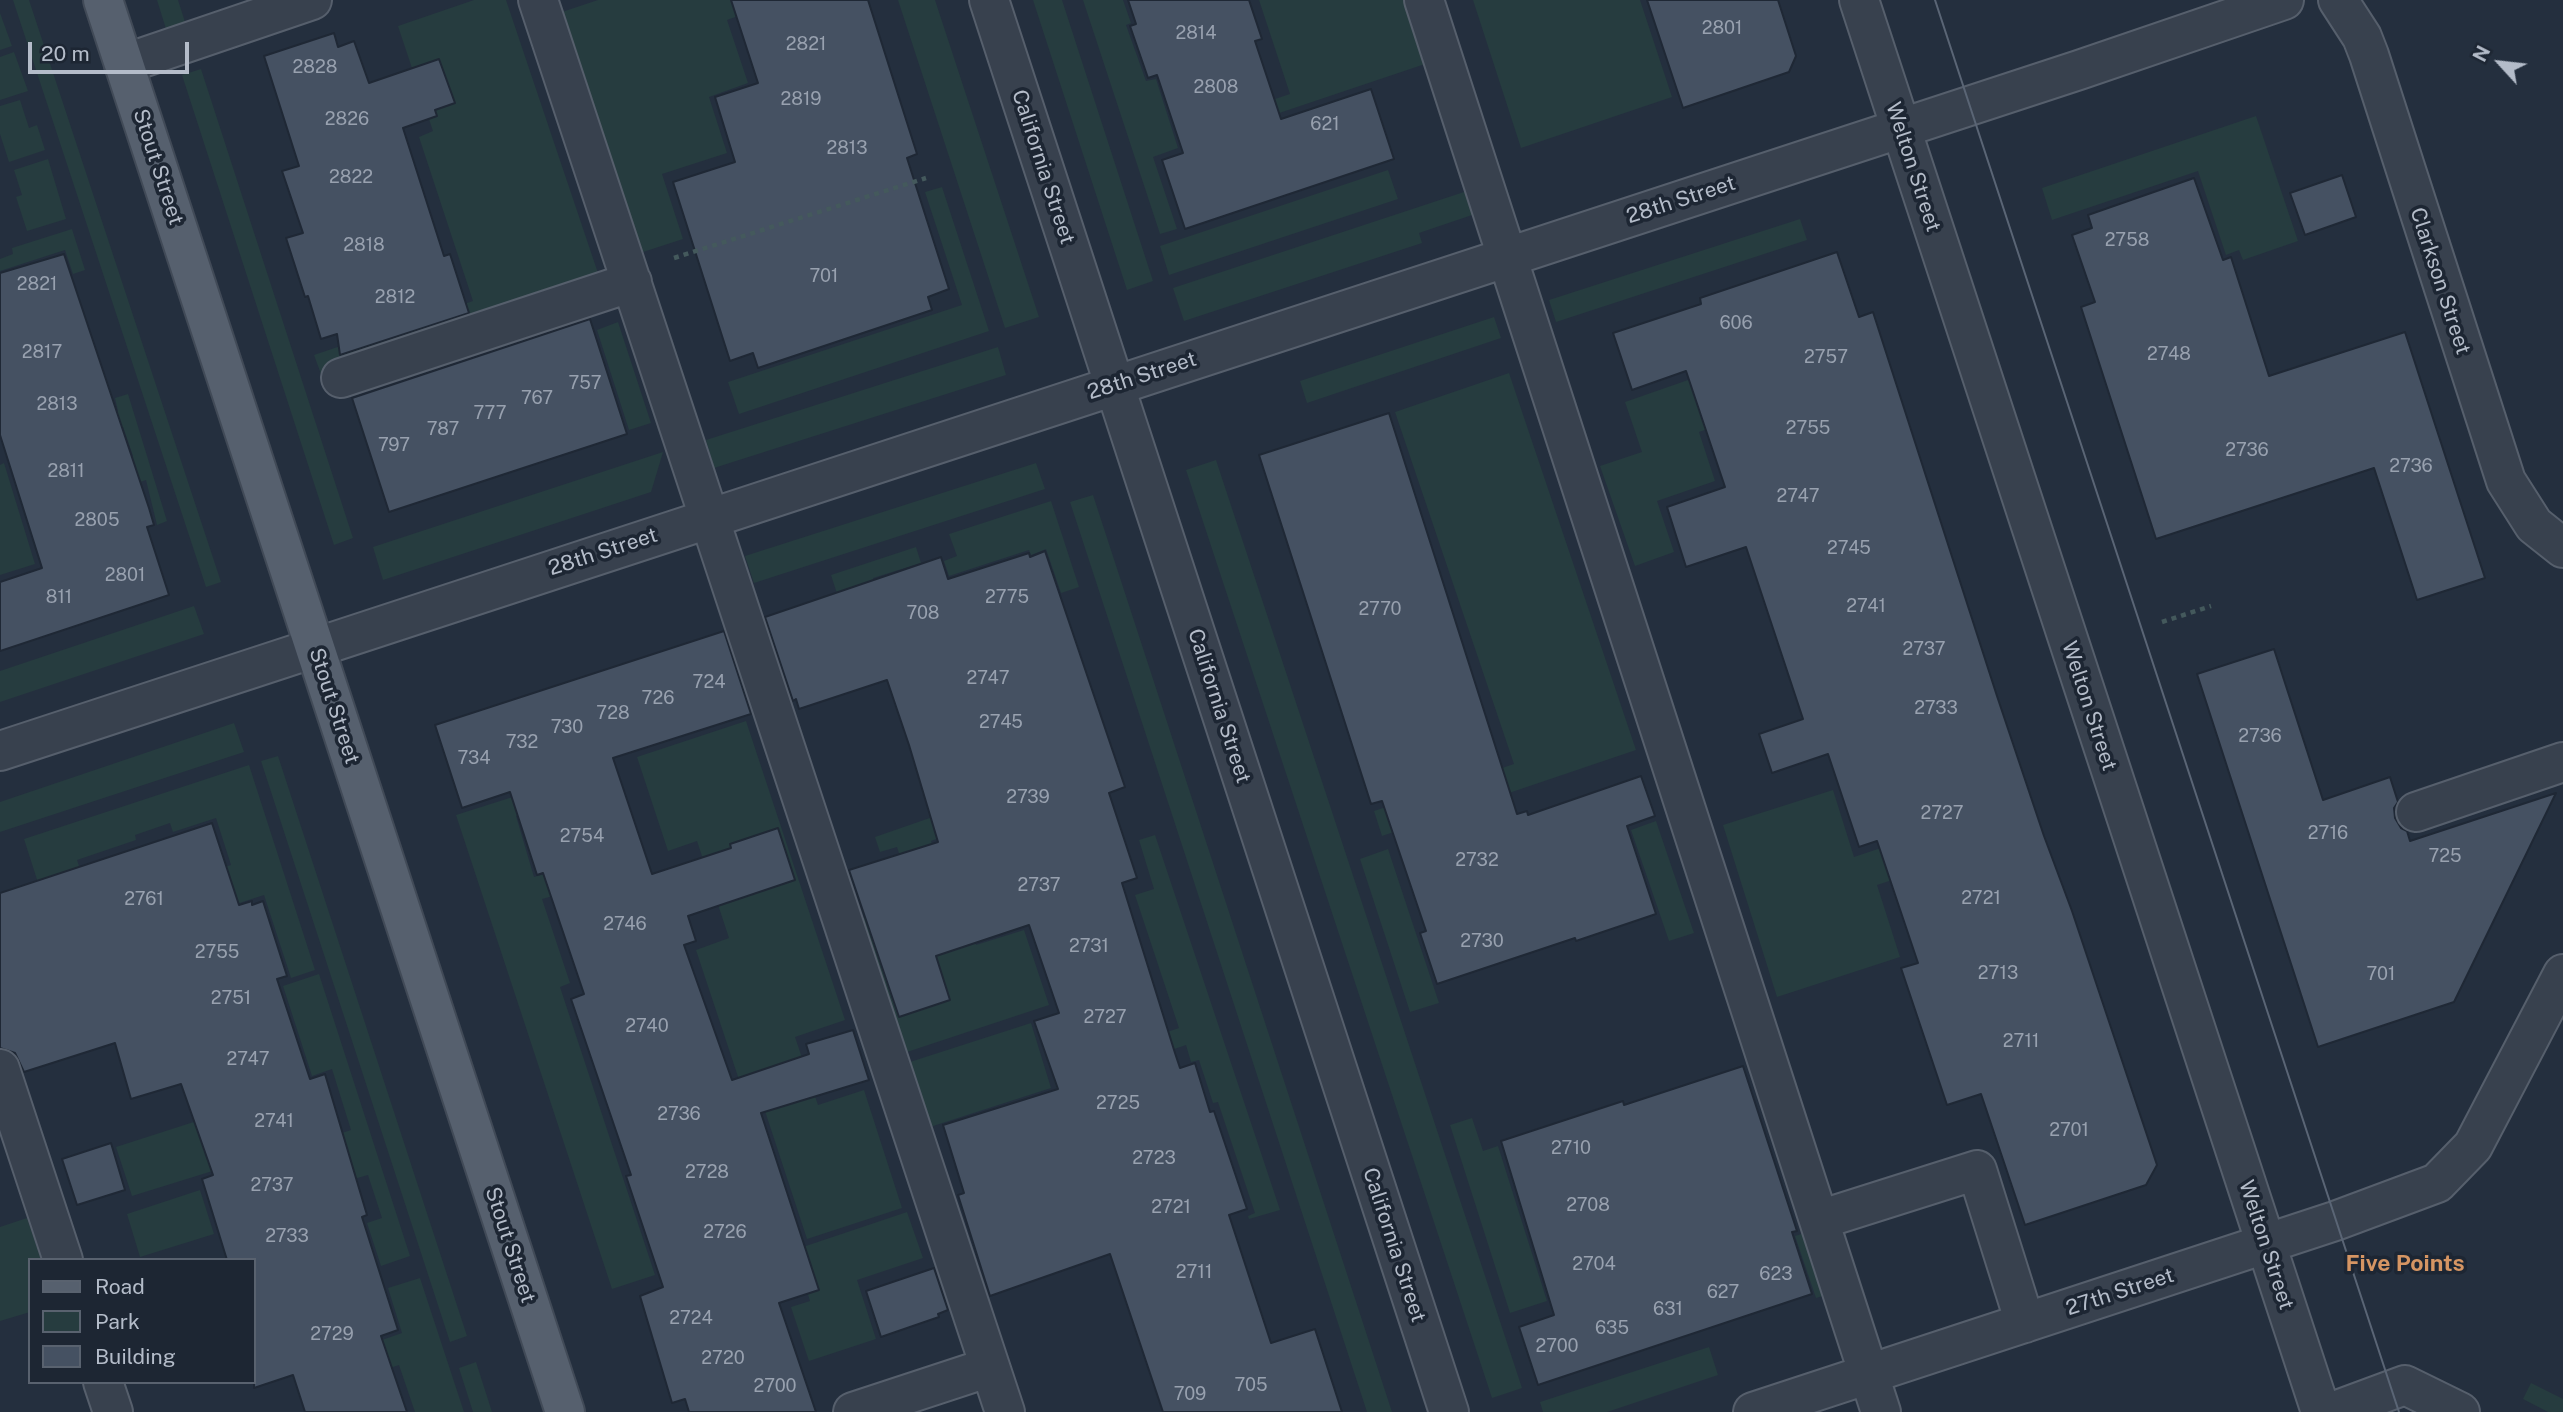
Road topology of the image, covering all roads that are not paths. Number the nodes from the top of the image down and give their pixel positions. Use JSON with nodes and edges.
{"nodes":[{"id":1,"x":103,"y":0,"type":"edge"},
{"id":2,"x":312,"y":0,"type":"edge"},
{"id":3,"x":538,"y":0,"type":"edge"},
{"id":4,"x":989,"y":0,"type":"edge"},
{"id":5,"x":1424,"y":0,"type":"edge"},
{"id":6,"x":1858,"y":0,"type":"edge"},
{"id":7,"x":2284,"y":0,"type":"edge"},
{"id":8,"x":2338,"y":0,"type":"edge"},
{"id":9,"x":124,"y":64,"type":"junction"},
{"id":10,"x":1900,"y":128,"type":"junction"},
{"id":11,"x":1508,"y":257,"type":"junction"},
{"id":12,"x":630,"y":277,"type":"junction"},
{"id":13,"x":341,"y":378,"type":"dead end"},
{"id":14,"x":1114,"y":385,"type":"junction"},
{"id":15,"x":709,"y":517,"type":"junction"},
{"id":16,"x":2563,"y":548,"type":"edge"},
{"id":17,"x":314,"y":646,"type":"junction"},
{"id":18,"x":0,"y":751,"type":"edge"},
{"id":19,"x":2563,"y":762,"type":"edge"},
{"id":20,"x":2416,"y":812,"type":"dead end"},
{"id":21,"x":2557,"y":999,"type":"edge"},
{"id":22,"x":0,"y":1069,"type":"edge"},
{"id":23,"x":1819,"y":1220,"type":"junction"},
{"id":24,"x":2266,"y":1244,"type":"junction"},
{"id":25,"x":62,"y":1258,"type":"edge"},
{"id":26,"x":2025,"y":1323,"type":"junction"},
{"id":27,"x":990,"y":1367,"type":"junction"},
{"id":28,"x":1869,"y":1374,"type":"junction"},
{"id":29,"x":104,"y":1384,"type":"edge"},
{"id":30,"x":113,"y":1412,"type":"edge"},
{"id":31,"x":565,"y":1412,"type":"edge"},
{"id":32,"x":853,"y":1412,"type":"edge"},
{"id":33,"x":1004,"y":1412,"type":"edge"},
{"id":34,"x":1449,"y":1412,"type":"edge"},
{"id":35,"x":1754,"y":1412,"type":"edge"},
{"id":36,"x":1881,"y":1412,"type":"edge"},
{"id":37,"x":2320,"y":1412,"type":"edge"},
{"id":38,"x":2332,"y":1412,"type":"edge"},
{"id":39,"x":2460,"y":1412,"type":"edge"}],
"edges":[{"from":1,"to":9,"type":"main road","name":"Stout Street"},
{"from":2,"to":9,"type":"street"},
{"from":3,"to":12,"type":"street"},
{"from":4,"to":14,"type":"street","name":"California Street"},
{"from":5,"to":11,"type":"street"},
{"from":6,"to":10,"type":"street","name":"Welton Street"},
{"from":7,"to":10,"type":"street","name":"28th Street"},
{"from":8,"to":16,"type":"street","name":"Clarkson Street"},
{"from":9,"to":17,"type":"main road","name":"Stout Street"},
{"from":10,"to":11,"type":"street","name":"28th Street"},
{"from":10,"to":24,"type":"street","name":"Welton Street"},
{"from":11,"to":14,"type":"street","name":"28th Street"},
{"from":11,"to":23,"type":"street"},
{"from":12,"to":13,"type":"street"},
{"from":12,"to":15,"type":"street"},
{"from":14,"to":15,"type":"street","name":"28th Street"},
{"from":14,"to":34,"type":"street","name":"California Street"},
{"from":15,"to":17,"type":"street","name":"28th Street"},
{"from":15,"to":27,"type":"street"},
{"from":17,"to":18,"type":"street","name":"28th Street"},
{"from":17,"to":31,"type":"main road","name":"Stout Street"},
{"from":19,"to":20,"type":"street"},
{"from":21,"to":24,"type":"street","name":"27th Street"},
{"from":22,"to":25,"type":"street"},
{"from":23,"to":26,"type":"street"},
{"from":23,"to":28,"type":"street"},
{"from":24,"to":26,"type":"street","name":"27th Street"},
{"from":24,"to":37,"type":"street","name":"Welton Street"},
{"from":26,"to":28,"type":"street","name":"27th Street"},
{"from":27,"to":32,"type":"street"},
{"from":27,"to":33,"type":"street"},
{"from":28,"to":35,"type":"street","name":"27th Street"},
{"from":28,"to":36,"type":"street"},
{"from":29,"to":30,"type":"street"},
{"from":38,"to":39,"type":"street"}]}
